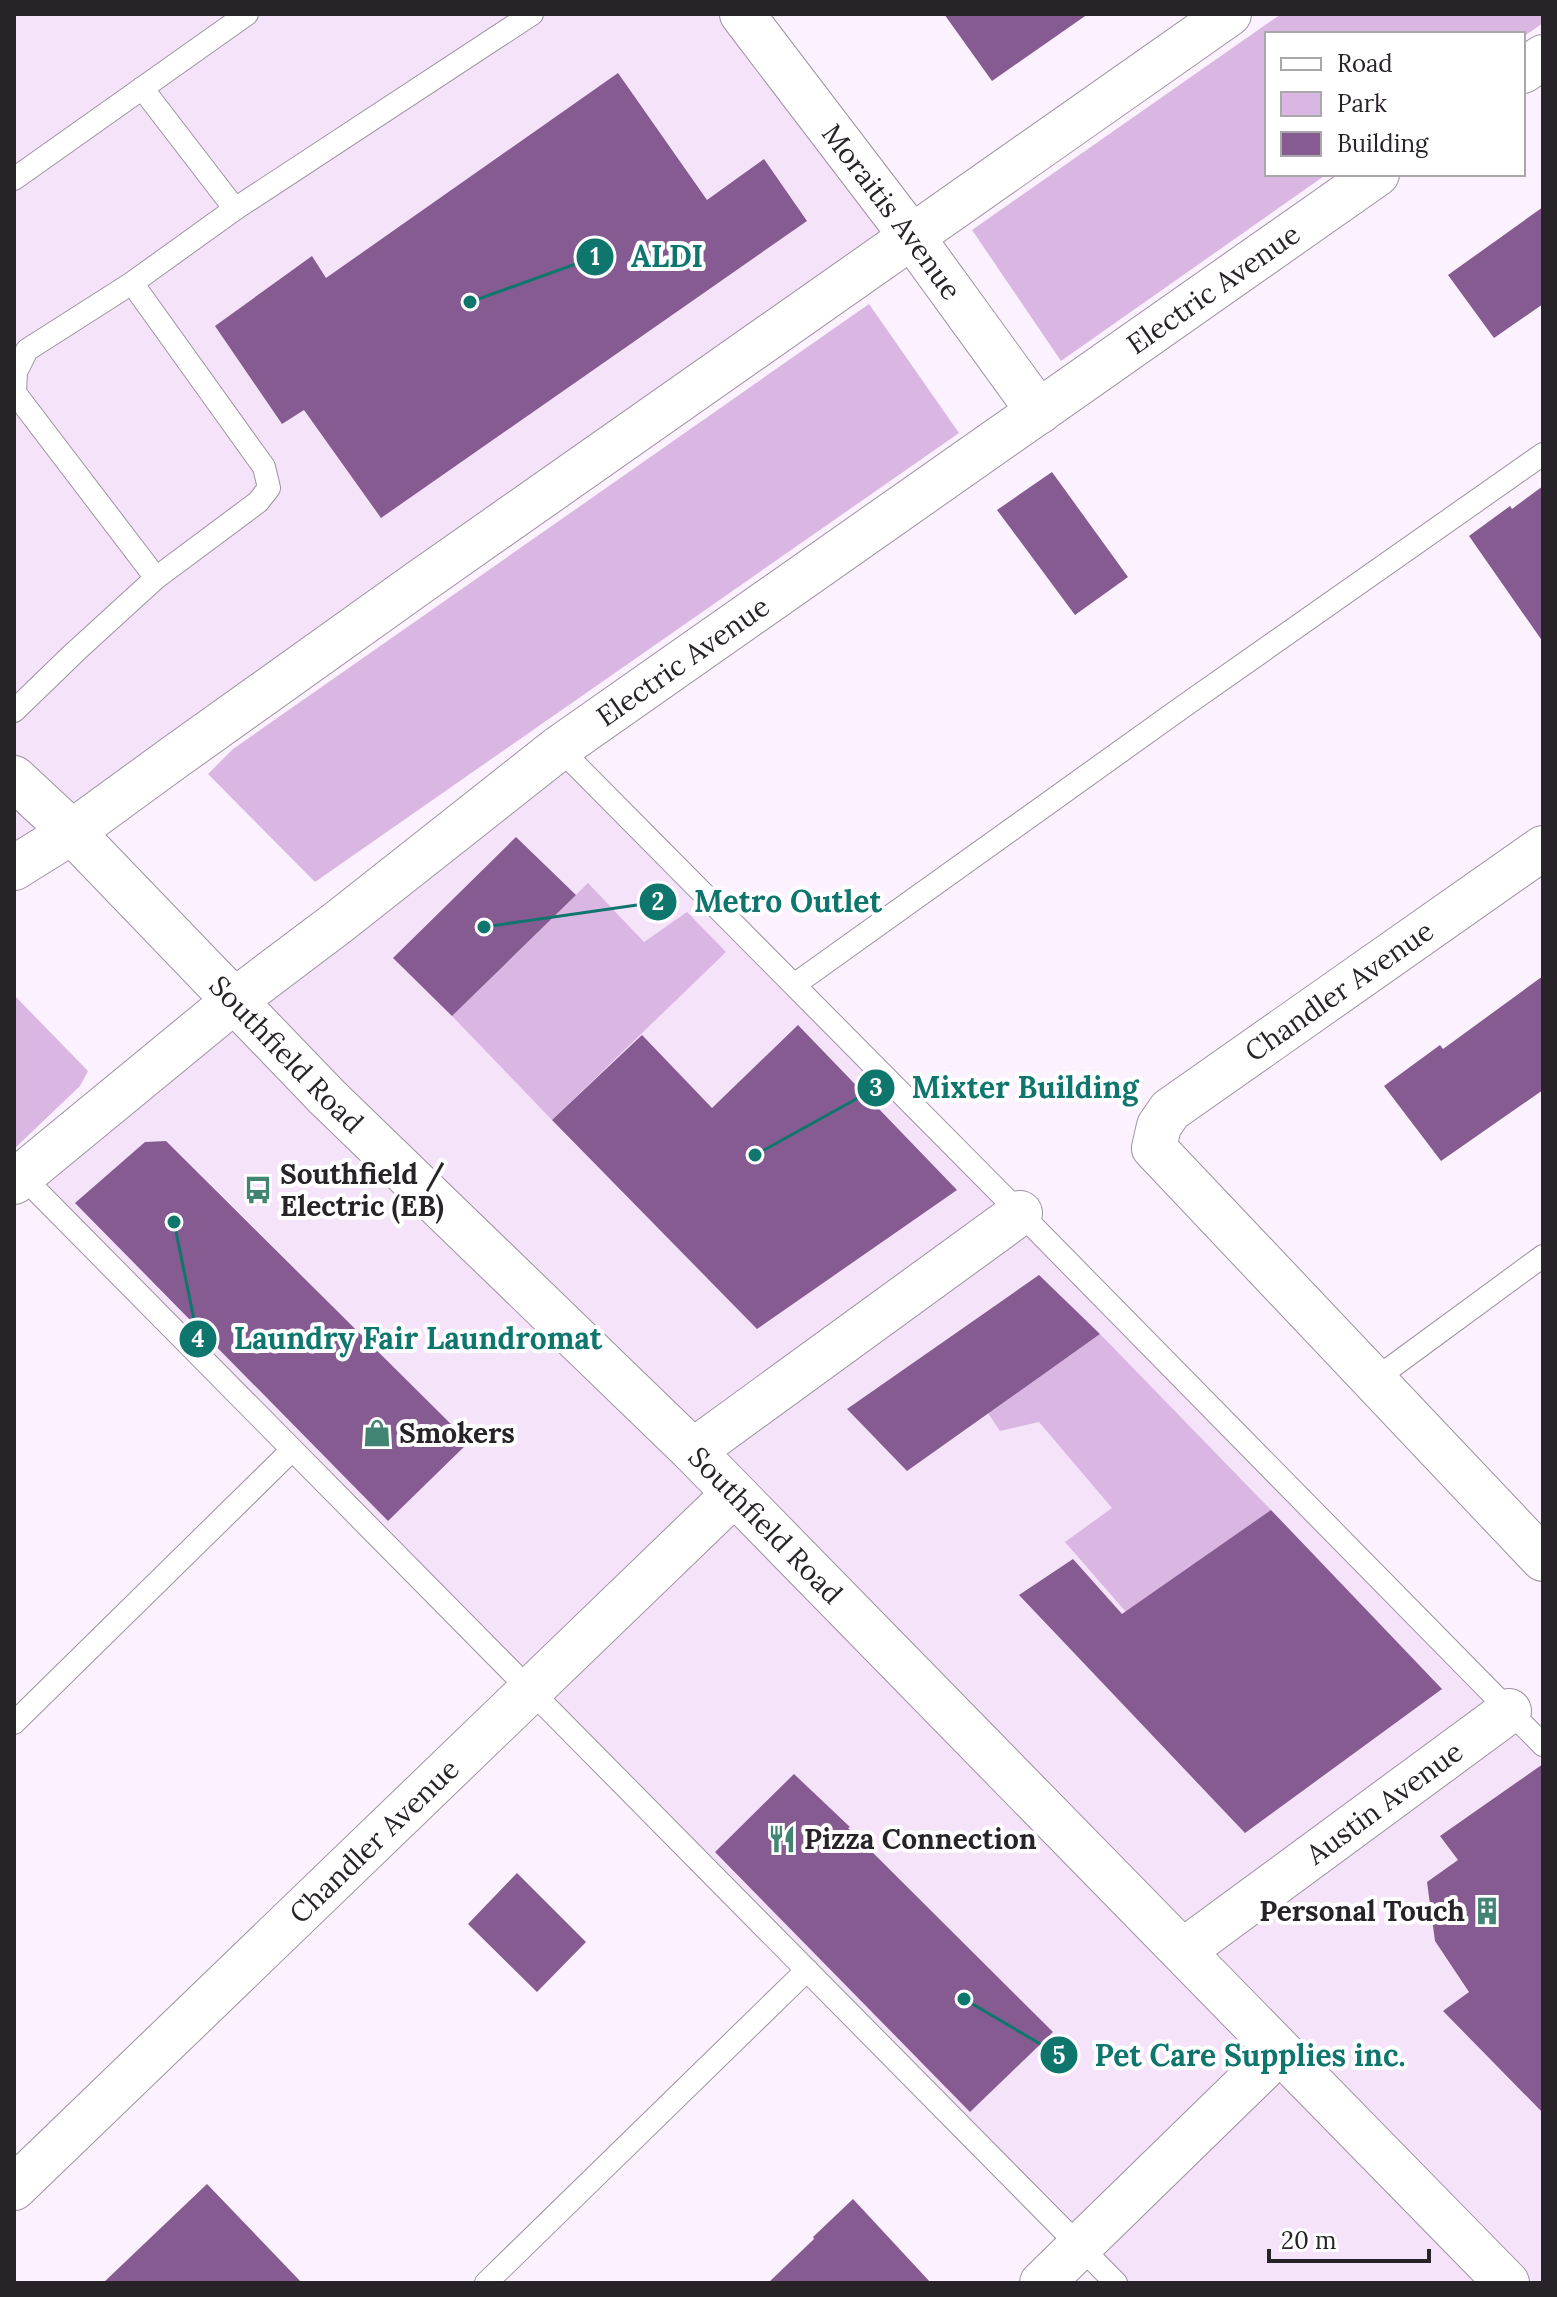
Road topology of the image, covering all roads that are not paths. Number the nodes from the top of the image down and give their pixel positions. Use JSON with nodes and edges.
{"nodes":[{"id":1,"x":247,"y":14,"type":"edge"},
{"id":2,"x":532,"y":14,"type":"edge"},
{"id":3,"x":742,"y":14,"type":"edge"},
{"id":4,"x":1229,"y":14,"type":"edge"},
{"id":5,"x":214,"y":23,"type":"edge"},
{"id":6,"x":1543,"y":57,"type":"edge"},
{"id":7,"x":1525,"y":70,"type":"edge"},
{"id":8,"x":142,"y":88,"type":"junction"},
{"id":9,"x":1374,"y":176,"type":"edge"},
{"id":10,"x":14,"y":179,"type":"edge"},
{"id":11,"x":235,"y":209,"type":"junction"},
{"id":12,"x":912,"y":237,"type":"junction"},
{"id":13,"x":132,"y":283,"type":"junction"},
{"id":14,"x":1039,"y":412,"type":"junction"},
{"id":15,"x":1543,"y":454,"type":"edge"},
{"id":16,"x":156,"y":578,"type":"junction"},
{"id":17,"x":14,"y":711,"type":"edge"},
{"id":18,"x":559,"y":748,"type":"junction"},
{"id":19,"x":14,"y":778,"type":"edge"},
{"id":20,"x":72,"y":832,"type":"junction"},
{"id":21,"x":1543,"y":848,"type":"edge"},
{"id":22,"x":14,"y":868,"type":"edge"},
{"id":23,"x":794,"y":985,"type":"junction"},
{"id":24,"x":234,"y":1001,"type":"junction"},
{"id":25,"x":17,"y":1178,"type":"edge"},
{"id":26,"x":1020,"y":1213,"type":"junction"},
{"id":27,"x":1543,"y":1256,"type":"edge"},
{"id":28,"x":1374,"y":1380,"type":"junction"},
{"id":29,"x":292,"y":1450,"type":"junction"},
{"id":30,"x":693,"y":1451,"type":"junction"},
{"id":31,"x":734,"y":1494,"type":"junction"},
{"id":32,"x":1543,"y":1559,"type":"edge"},
{"id":33,"x":531,"y":1691,"type":"junction"},
{"id":34,"x":1509,"y":1711,"type":"junction"},
{"id":35,"x":14,"y":1723,"type":"edge"},
{"id":36,"x":1543,"y":1745,"type":"edge"},
{"id":37,"x":1183,"y":1951,"type":"junction"},
{"id":38,"x":807,"y":1970,"type":"junction"},
{"id":39,"x":1279,"y":2052,"type":"junction"},
{"id":40,"x":14,"y":2188,"type":"edge"},
{"id":41,"x":1080,"y":2246,"type":"junction"},
{"id":42,"x":486,"y":2283,"type":"edge"},
{"id":43,"x":1042,"y":2283,"type":"edge"},
{"id":44,"x":1116,"y":2283,"type":"edge"},
{"id":45,"x":1507,"y":2283,"type":"edge"}],
"edges":[{"from":1,"to":5,"type":"lane"},
{"from":2,"to":11,"type":"lane"},
{"from":3,"to":12,"type":"street","name":"Moraitis Avenue"},
{"from":4,"to":12,"type":"street"},
{"from":5,"to":8,"type":"lane"},
{"from":6,"to":7,"type":"street"},
{"from":8,"to":10,"type":"lane"},
{"from":8,"to":11,"type":"lane"},
{"from":9,"to":14,"type":"street","name":"Electric Avenue"},
{"from":11,"to":13,"type":"lane"},
{"from":12,"to":14,"type":"street","name":"Moraitis Avenue"},
{"from":12,"to":20,"type":"street"},
{"from":13,"to":16,"type":"lane"},
{"from":13,"to":16,"type":"lane"},
{"from":14,"to":18,"type":"street","name":"Electric Avenue"},
{"from":15,"to":23,"type":"lane"},
{"from":16,"to":17,"type":"lane"},
{"from":18,"to":23,"type":"lane"},
{"from":18,"to":24,"type":"street","name":"Electric Avenue"},
{"from":19,"to":20,"type":"street","name":"Southfield Road"},
{"from":20,"to":22,"type":"street"},
{"from":20,"to":24,"type":"street","name":"Southfield Road"},
{"from":21,"to":28,"type":"street","name":"Chandler Avenue"},
{"from":23,"to":26,"type":"lane"},
{"from":24,"to":25,"type":"street","name":"Electric Avenue"},
{"from":24,"to":30,"type":"street","name":"Southfield Road"},
{"from":25,"to":29,"type":"lane"},
{"from":26,"to":30,"type":"street"},
{"from":26,"to":34,"type":"lane"},
{"from":27,"to":28,"type":"lane"},
{"from":28,"to":32,"type":"street"},
{"from":29,"to":33,"type":"lane"},
{"from":29,"to":35,"type":"lane"},
{"from":30,"to":31,"type":"street","name":"Southfield Road"},
{"from":31,"to":33,"type":"street","name":"Chandler Avenue"},
{"from":31,"to":37,"type":"street","name":"Southfield Road"},
{"from":33,"to":38,"type":"lane"},
{"from":33,"to":40,"type":"street","name":"Chandler Avenue"},
{"from":34,"to":36,"type":"lane"},
{"from":34,"to":37,"type":"street","name":"Austin Avenue"},
{"from":37,"to":39,"type":"street","name":"Southfield Road"},
{"from":38,"to":41,"type":"lane"},
{"from":38,"to":42,"type":"lane"},
{"from":39,"to":41,"type":"street"},
{"from":39,"to":45,"type":"street","name":"Southfield Road"},
{"from":41,"to":43,"type":"street"},
{"from":41,"to":44,"type":"lane"}]}
